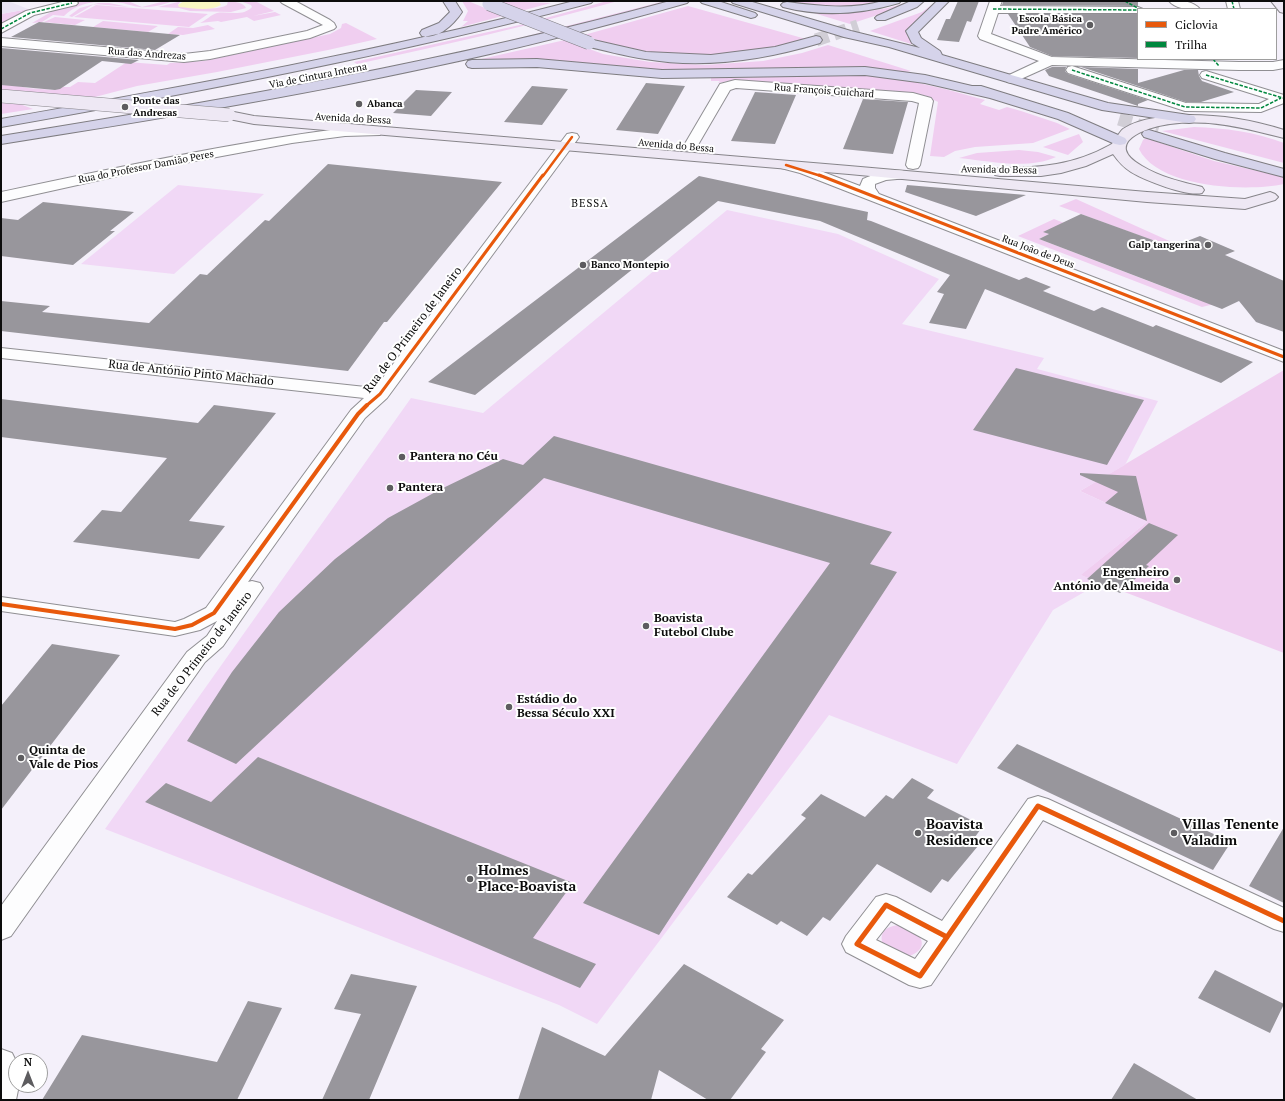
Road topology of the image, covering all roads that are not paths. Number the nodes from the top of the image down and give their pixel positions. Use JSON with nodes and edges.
{"nodes":[{"id":1,"x":286,"y":1,"type":"edge"},
{"id":2,"x":450,"y":1,"type":"edge"},
{"id":3,"x":587,"y":1,"type":"edge"},
{"id":4,"x":683,"y":1,"type":"edge"},
{"id":5,"x":737,"y":1,"type":"edge"},
{"id":6,"x":895,"y":1,"type":"edge"},
{"id":7,"x":918,"y":1,"type":"edge"},
{"id":8,"x":943,"y":1,"type":"edge"},
{"id":9,"x":1125,"y":1,"type":"edge"},
{"id":10,"x":1175,"y":1,"type":"edge"},
{"id":11,"x":1277,"y":1,"type":"edge"},
{"id":12,"x":486,"y":2,"type":"edge"},
{"id":13,"x":708,"y":2,"type":"edge"},
{"id":14,"x":763,"y":2,"type":"edge"},
{"id":15,"x":72,"y":4,"type":"dead end"},
{"id":16,"x":994,"y":5,"type":"edge"},
{"id":17,"x":1192,"y":8,"type":"edge"},
{"id":18,"x":1137,"y":9,"type":"edge"},
{"id":19,"x":1137,"y":10,"type":"edge"},
{"id":20,"x":1284,"y":10,"type":"edge"},
{"id":21,"x":560,"y":20,"type":"dead end"},
{"id":22,"x":774,"y":22,"type":"junction"},
{"id":23,"x":864,"y":24,"type":"tunnel mouth"},
{"id":24,"x":1,"y":29,"type":"edge"},
{"id":25,"x":848,"y":34,"type":"junction"},
{"id":26,"x":816,"y":40,"type":"tunnel mouth"},
{"id":27,"x":1,"y":42,"type":"edge"},
{"id":28,"x":830,"y":42,"type":"tunnel mouth"},
{"id":29,"x":892,"y":44,"type":"junction"},
{"id":30,"x":380,"y":52,"type":"junction"},
{"id":31,"x":947,"y":60,"type":"junction"},
{"id":32,"x":1252,"y":60,"type":"edge"},
{"id":33,"x":1270,"y":60,"type":"edge"},
{"id":34,"x":1050,"y":62,"type":"junction"},
{"id":35,"x":1216,"y":62,"type":"edge"},
{"id":36,"x":1284,"y":63,"type":"edge"},
{"id":37,"x":898,"y":64,"type":"dead end"},
{"id":38,"x":1239,"y":66,"type":"junction"},
{"id":39,"x":1072,"y":70,"type":"dead end"},
{"id":40,"x":377,"y":74,"type":"junction"},
{"id":41,"x":1206,"y":75,"type":"dead end"},
{"id":42,"x":1012,"y":79,"type":"junction"},
{"id":43,"x":989,"y":94,"type":"junction"},
{"id":44,"x":1,"y":96,"type":"edge"},
{"id":45,"x":1282,"y":98,"type":"edge"},
{"id":46,"x":229,"y":115,"type":"junction"},
{"id":47,"x":1119,"y":119,"type":"tunnel mouth"},
{"id":48,"x":1189,"y":119,"type":"junction"},
{"id":49,"x":1103,"y":120,"type":"tunnel mouth"},
{"id":50,"x":1284,"y":122,"type":"edge"},
{"id":51,"x":1,"y":123,"type":"edge"},
{"id":52,"x":301,"y":124,"type":"junction"},
{"id":53,"x":1245,"y":124,"type":"junction"},
{"id":54,"x":382,"y":131,"type":"junction"},
{"id":55,"x":1,"y":134,"type":"edge"},
{"id":56,"x":1284,"y":134,"type":"edge"},
{"id":57,"x":292,"y":139,"type":"junction"},
{"id":58,"x":1,"y":140,"type":"edge"},
{"id":59,"x":569,"y":141,"type":"junction"},
{"id":60,"x":1119,"y":144,"type":"junction"},
{"id":61,"x":690,"y":147,"type":"junction"},
{"id":62,"x":786,"y":165,"type":"junction"},
{"id":63,"x":1284,"y":167,"type":"edge"},
{"id":64,"x":908,"y":170,"type":"junction"},
{"id":65,"x":1284,"y":173,"type":"edge"},
{"id":66,"x":962,"y":180,"type":"junction"},
{"id":67,"x":1206,"y":192,"type":"junction"},
{"id":68,"x":1,"y":197,"type":"edge"},
{"id":69,"x":874,"y":197,"type":"junction"},
{"id":70,"x":1280,"y":198,"type":"edge"},
{"id":71,"x":1,"y":353,"type":"edge"},
{"id":72,"x":1284,"y":357,"type":"edge"},
{"id":73,"x":380,"y":394,"type":"junction"},
{"id":74,"x":1,"y":604,"type":"edge"},
{"id":75,"x":175,"y":629,"type":"junction"},
{"id":76,"x":196,"y":657,"type":"junction"},
{"id":77,"x":1284,"y":921,"type":"edge"},
{"id":78,"x":1,"y":928,"type":"edge"},
{"id":79,"x":947,"y":937,"type":"dead end"},
{"id":80,"x":1,"y":1063,"type":"edge"},
{"id":81,"x":1,"y":1098,"type":"edge"}],
"edges":[{"from":1,"to":27,"type":"street","name":"Rua das Andrezas"},
{"from":2,"to":30,"type":"highway"},
{"from":3,"to":30,"type":"highway","name":"Via de Cintura Interna"},
{"from":4,"to":40,"type":"highway"},
{"from":5,"to":25,"type":"highway"},
{"from":6,"to":14,"type":"highway"},
{"from":7,"to":23,"type":"highway"},
{"from":8,"to":31,"type":"highway"},
{"from":9,"to":18,"type":"street"},
{"from":10,"to":17,"type":"street"},
{"from":11,"to":20,"type":"main road"},
{"from":12,"to":26,"type":"highway","bridge":true},
{"from":13,"to":22,"type":"highway"},
{"from":14,"to":29,"type":"highway"},
{"from":15,"to":24,"type":"street"},
{"from":16,"to":19,"type":"street"},
{"from":16,"to":34,"type":"street"},
{"from":21,"to":55,"type":"highway","name":"Via de Cintura Interna"},
{"from":22,"to":28,"type":"highway"},
{"from":22,"to":49,"type":"highway"},
{"from":25,"to":29,"type":"highway"},
{"from":25,"to":47,"type":"highway"},
{"from":29,"to":31,"type":"highway"},
{"from":30,"to":51,"type":"highway","name":"Via de Cintura Interna"},
{"from":31,"to":42,"type":"highway"},
{"from":32,"to":38,"type":"street"},
{"from":33,"to":36,"type":"street"},
{"from":34,"to":35,"type":"street"},
{"from":34,"to":42,"type":"street"},
{"from":35,"to":38,"type":"street"},
{"from":36,"to":38,"type":"street"},
{"from":37,"to":43,"type":"highway"},
{"from":39,"to":45,"type":"street"},
{"from":40,"to":43,"type":"highway"},
{"from":40,"to":58,"type":"highway"},
{"from":41,"to":45,"type":"street"},
{"from":42,"to":48,"type":"highway"},
{"from":43,"to":60,"type":"highway"},
{"from":44,"to":46,"type":"main road","name":"Avenida do Bessa","bridge":true},
{"from":46,"to":52,"type":"main road","name":"Avenida do Bessa"},
{"from":46,"to":59,"type":"main road","name":"Avenida do Bessa"},
{"from":48,"to":53,"type":"main road","name":"Avenida do Bessa"},
{"from":48,"to":60,"type":"main road","name":"Avenida do Bessa"},
{"from":50,"to":53,"type":"main road"},
{"from":52,"to":54,"type":"main road","name":"Avenida do Bessa"},
{"from":52,"to":57,"type":"street","name":"Rua do Professor Damião Peres"},
{"from":53,"to":56,"type":"main road"},
{"from":54,"to":57,"type":"street","name":"Rua do Professor Damião Peres"},
{"from":54,"to":59,"type":"main road","name":"Avenida do Bessa"},
{"from":57,"to":68,"type":"street","name":"Rua do Professor Damião Peres"},
{"from":59,"to":61,"type":"main road","name":"Avenida do Bessa"},
{"from":59,"to":62,"type":"main road","name":"Avenida do Bessa"},
{"from":59,"to":73,"type":"street","name":"Rua de O Primeiro de Janeiro"},
{"from":60,"to":64,"type":"main road","name":"Avenida do Bessa"},
{"from":60,"to":67,"type":"main road"},
{"from":61,"to":64,"type":"main road","name":"Avenida do Bessa"},
{"from":61,"to":64,"type":"street","name":"Rua François Guichard"},
{"from":62,"to":64,"type":"main road","name":"Avenida do Bessa"},
{"from":62,"to":69,"type":"street","name":"Rua João de Deus"},
{"from":63,"to":65,"type":"highway"},
{"from":64,"to":66,"type":"main road","name":"Avenida do Bessa"},
{"from":64,"to":69,"type":"street"},
{"from":66,"to":67,"type":"main road","name":"Avenida do Bessa"},
{"from":66,"to":70,"type":"main road","name":"Avenida do Bessa"},
{"from":67,"to":70,"type":"main road"},
{"from":69,"to":72,"type":"street","name":"Rua João de Deus"},
{"from":71,"to":73,"type":"street","name":"Rua de António Pinto Machado"},
{"from":73,"to":75,"type":"street","name":"Rua de O Primeiro de Janeiro"},
{"from":73,"to":76,"type":"street","name":"Rua de O Primeiro de Janeiro"},
{"from":74,"to":75,"type":"street"},
{"from":75,"to":76,"type":"street"},
{"from":76,"to":78,"type":"street","name":"Rua de O Primeiro de Janeiro"},
{"from":77,"to":79,"type":"street"},
{"from":80,"to":81,"type":"street"}]}
